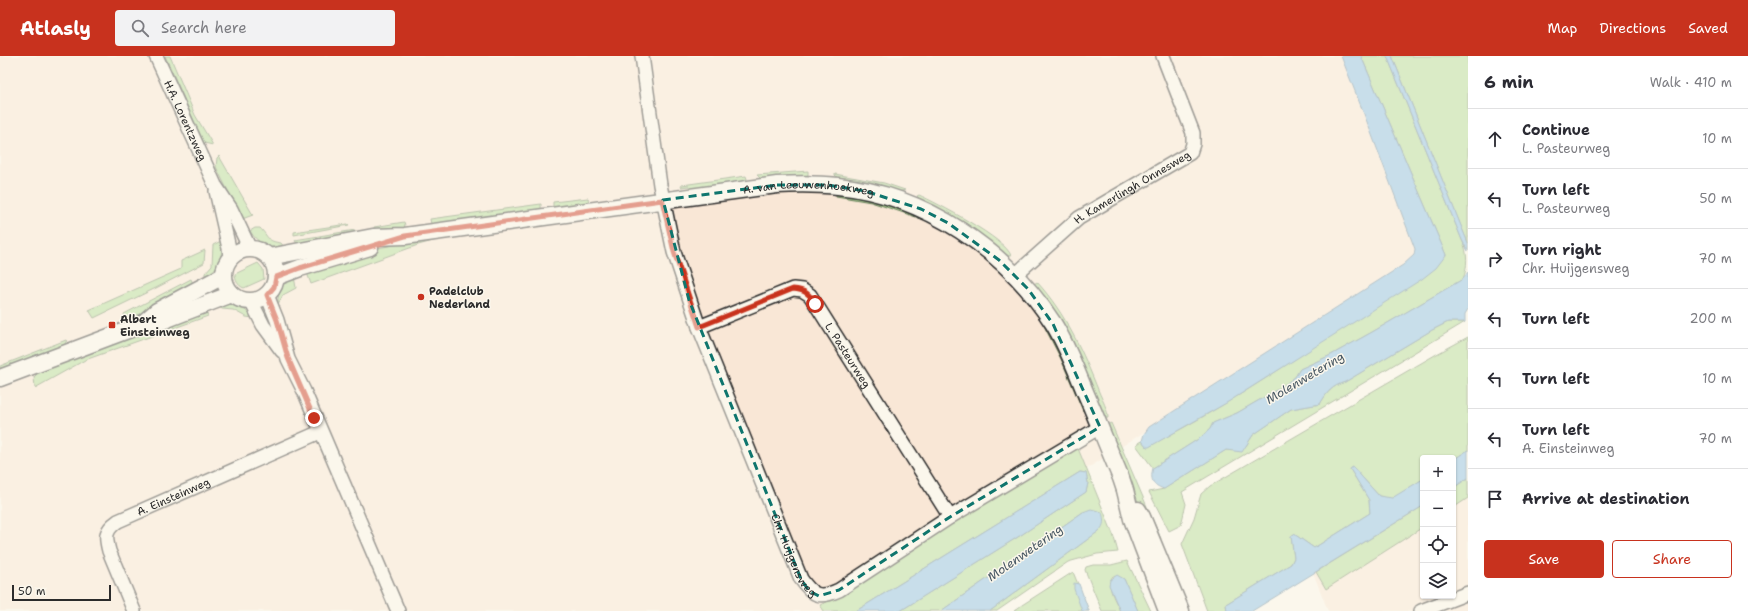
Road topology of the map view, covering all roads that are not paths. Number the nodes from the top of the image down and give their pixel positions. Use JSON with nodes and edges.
{"nodes":[{"id":1,"x":156,"y":56,"type":"edge"},
{"id":2,"x":642,"y":56,"type":"edge"},
{"id":3,"x":1163,"y":56,"type":"edge"},
{"id":4,"x":215,"y":185,"type":"junction"},
{"id":5,"x":662,"y":200,"type":"junction"},
{"id":6,"x":405,"y":236,"type":"junction"},
{"id":7,"x":250,"y":249,"type":"junction"},
{"id":8,"x":231,"y":256,"type":"junction"},
{"id":9,"x":269,"y":257,"type":"junction"},
{"id":10,"x":1021,"y":270,"type":"junction"},
{"id":11,"x":224,"y":276,"type":"junction"},
{"id":12,"x":276,"y":277,"type":"junction"},
{"id":13,"x":232,"y":294,"type":"junction"},
{"id":14,"x":267,"y":295,"type":"junction"},
{"id":15,"x":251,"y":301,"type":"junction"},
{"id":16,"x":141,"y":325,"type":"junction"},
{"id":17,"x":699,"y":327,"type":"junction"},
{"id":18,"x":288,"y":358,"type":"junction"},
{"id":19,"x":0,"y":378,"type":"edge"},
{"id":20,"x":1100,"y":427,"type":"junction"},
{"id":21,"x":320,"y":432,"type":"junction"},
{"id":22,"x":1125,"y":490,"type":"junction"},
{"id":23,"x":950,"y":518,"type":"junction"},
{"id":24,"x":1468,"y":594,"type":"edge"},
{"id":25,"x":134,"y":611,"type":"edge"},
{"id":26,"x":398,"y":611,"type":"edge"},
{"id":27,"x":1167,"y":611,"type":"edge"},
{"id":28,"x":1181,"y":611,"type":"edge"},
{"id":29,"x":1421,"y":611,"type":"edge"}],
"edges":[{"from":1,"to":4,"type":"street","name":"H.A. Lorentzweg"},
{"from":2,"to":5,"type":"street"},
{"from":3,"to":10,"type":"street","name":"H. Kamerlingh Onnesweg"},
{"from":4,"to":7,"type":"street","name":"H.A. Lorentzweg"},
{"from":4,"to":8,"type":"street","name":"H.A. Lorentzweg"},
{"from":5,"to":6,"type":"street","name":"A. van Leeuwenhoekweg"},
{"from":5,"to":10,"type":"street","name":"A. van Leeuwenhoekweg"},
{"from":5,"to":17,"type":"street","name":"Chr. Huijgensweg"},
{"from":6,"to":9,"type":"street","name":"A. van Leeuwenhoekweg"},
{"from":6,"to":12,"type":"street","name":"A. van Leeuwenhoekweg"},
{"from":7,"to":8,"type":"street"},
{"from":7,"to":9,"type":"street"},
{"from":8,"to":11,"type":"street"},
{"from":9,"to":12,"type":"street"},
{"from":10,"to":20,"type":"street","name":"A. van Leeuwenhoekweg"},
{"from":11,"to":13,"type":"street"},
{"from":11,"to":16,"type":"street"},
{"from":12,"to":14,"type":"street"},
{"from":13,"to":15,"type":"street"},
{"from":13,"to":16,"type":"street"},
{"from":14,"to":15,"type":"street"},
{"from":14,"to":18,"type":"street"},
{"from":15,"to":18,"type":"street"},
{"from":16,"to":19,"type":"street"},
{"from":17,"to":23,"type":"street","name":"L. Pasteurweg"},
{"from":17,"to":23,"type":"street","name":"Chr. Huijgensweg"},
{"from":18,"to":21,"type":"street"},
{"from":20,"to":22,"type":"street","name":"A. van Leeuwenhoekweg"},
{"from":20,"to":23,"type":"street","name":"Chr. Huijgensweg"},
{"from":21,"to":25,"type":"street","name":"A. Einsteinweg"},
{"from":21,"to":26,"type":"street"},
{"from":22,"to":27,"type":"street"},
{"from":22,"to":28,"type":"street"},
{"from":24,"to":29,"type":"street"}]}
